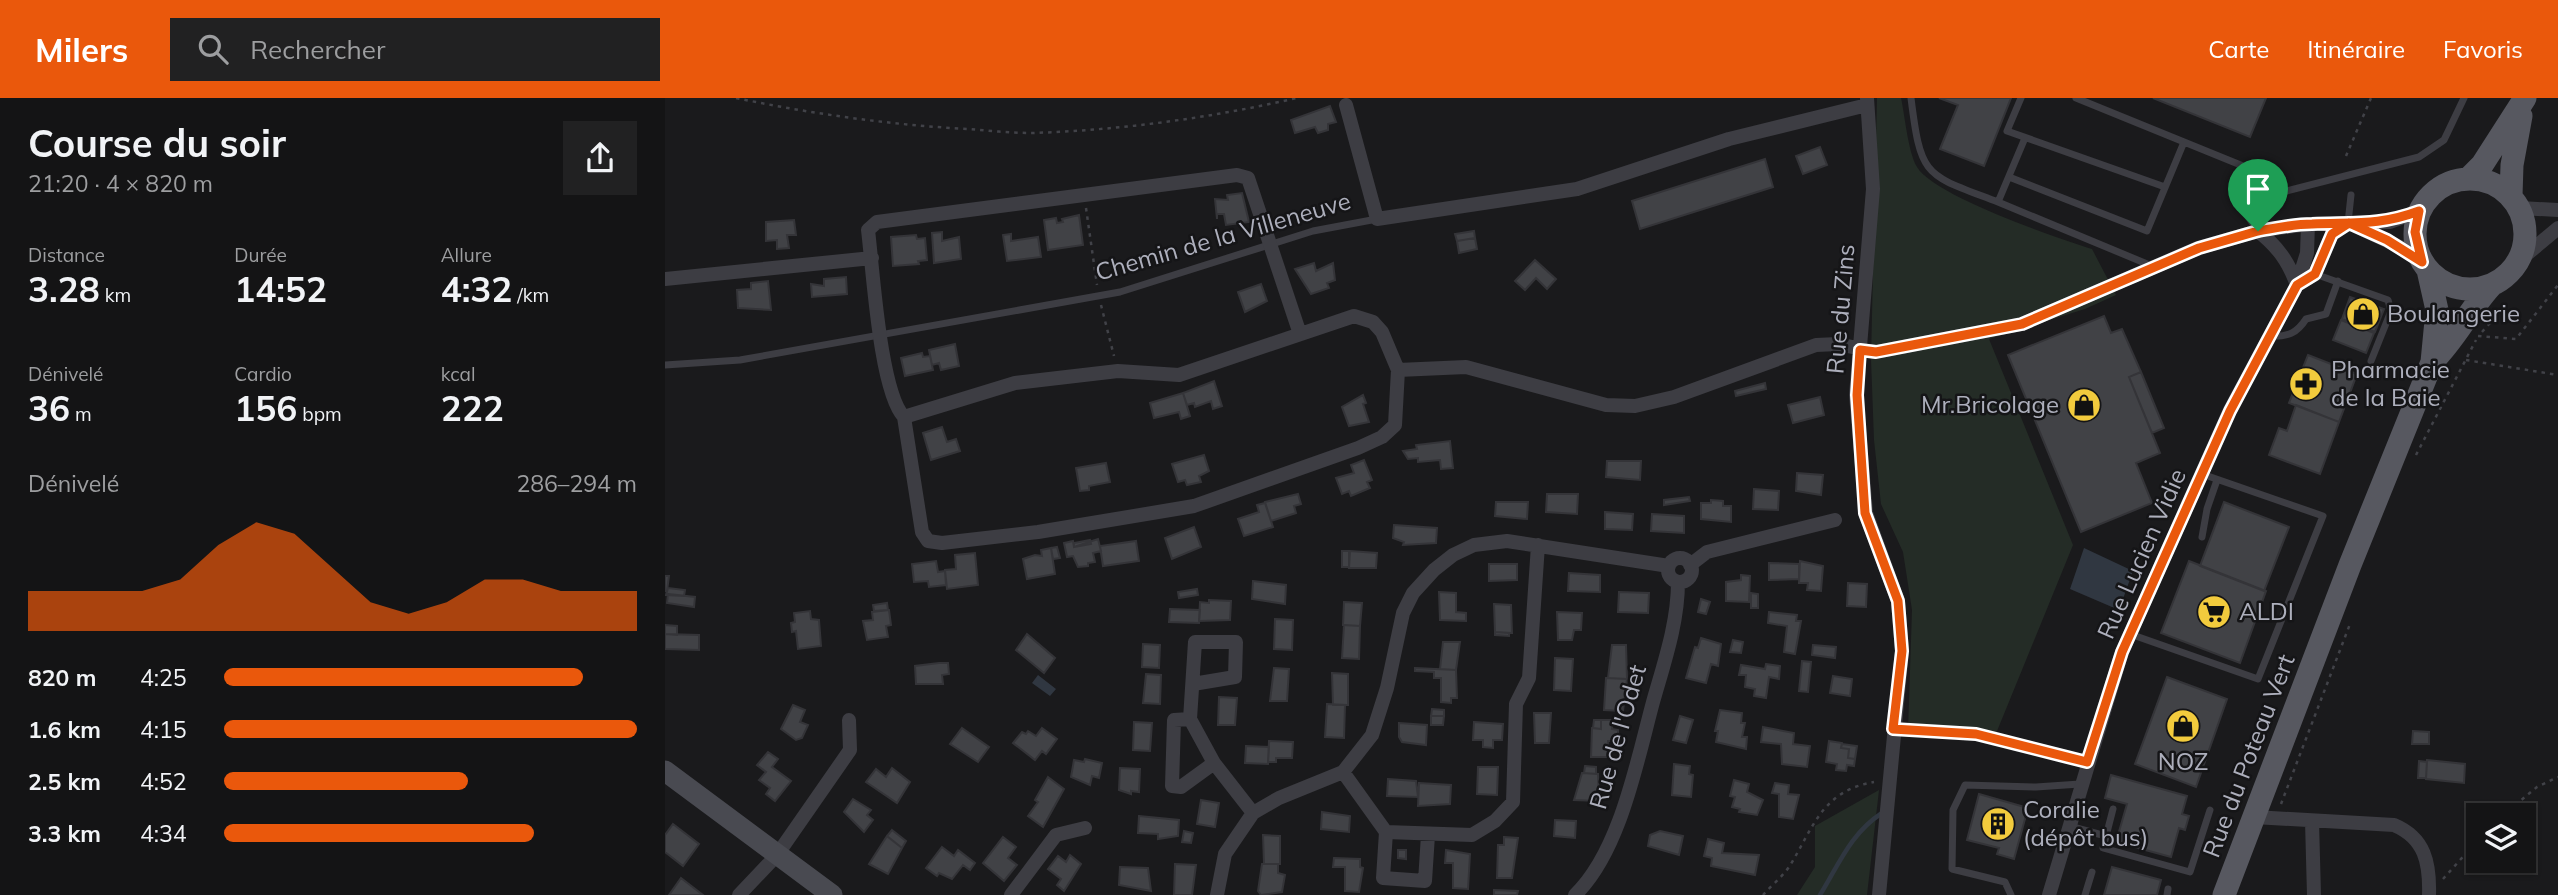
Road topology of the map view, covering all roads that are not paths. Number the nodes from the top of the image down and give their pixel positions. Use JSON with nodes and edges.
{"nodes":[{"id":1,"x":1911,"y":98,"type":"edge"},
{"id":2,"x":2021,"y":98,"type":"edge"},
{"id":3,"x":2076,"y":98,"type":"edge"},
{"id":4,"x":2464,"y":98,"type":"edge"},
{"id":5,"x":2525,"y":99,"type":"edge"},
{"id":6,"x":1867,"y":102,"type":"edge"},
{"id":7,"x":1346,"y":105,"type":"dead end"},
{"id":8,"x":2025,"y":138,"type":"junction"},
{"id":9,"x":2183,"y":142,"type":"junction"},
{"id":10,"x":2248,"y":168,"type":"dead end"},
{"id":11,"x":2009,"y":177,"type":"junction"},
{"id":12,"x":2468,"y":179,"type":"junction"},
{"id":13,"x":2165,"y":187,"type":"junction"},
{"id":14,"x":2351,"y":195,"type":"dead end"},
{"id":15,"x":1998,"y":202,"type":"junction"},
{"id":16,"x":2515,"y":202,"type":"junction"},
{"id":17,"x":2558,"y":210,"type":"edge"},
{"id":18,"x":2419,"y":211,"type":"junction"},
{"id":19,"x":1377,"y":219,"type":"junction"},
{"id":20,"x":2349,"y":223,"type":"junction"},
{"id":21,"x":2308,"y":224,"type":"junction"},
{"id":22,"x":2558,"y":228,"type":"edge"},
{"id":23,"x":2258,"y":231,"type":"junction"},
{"id":24,"x":1271,"y":244,"type":"junction"},
{"id":25,"x":872,"y":258,"type":"junction"},
{"id":26,"x":2520,"y":260,"type":"junction"},
{"id":27,"x":2425,"y":266,"type":"junction"},
{"id":28,"x":2155,"y":267,"type":"junction"},
{"id":29,"x":2315,"y":274,"type":"junction"},
{"id":30,"x":665,"y":279,"type":"edge"},
{"id":31,"x":2338,"y":281,"type":"junction"},
{"id":32,"x":2297,"y":285,"type":"junction"},
{"id":33,"x":2491,"y":286,"type":"junction"},
{"id":34,"x":881,"y":334,"type":"junction"},
{"id":35,"x":1300,"y":334,"type":"junction"},
{"id":36,"x":2270,"y":336,"type":"junction"},
{"id":37,"x":1860,"y":350,"type":"junction"},
{"id":38,"x":2371,"y":361,"type":"dead end"},
{"id":39,"x":2432,"y":362,"type":"junction"},
{"id":40,"x":665,"y":365,"type":"edge"},
{"id":41,"x":1398,"y":370,"type":"junction"},
{"id":42,"x":904,"y":417,"type":"junction"},
{"id":43,"x":2202,"y":474,"type":"junction"},
{"id":44,"x":2217,"y":480,"type":"junction"},
{"id":45,"x":1835,"y":520,"type":"dead end"},
{"id":46,"x":2202,"y":537,"type":"dead end"},
{"id":47,"x":1538,"y":545,"type":"junction"},
{"id":48,"x":1690,"y":565,"type":"junction"},
{"id":49,"x":1669,"y":566,"type":"junction"},
{"id":50,"x":1678,"y":582,"type":"junction"},
{"id":51,"x":2130,"y":634,"type":"junction"},
{"id":52,"x":1193,"y":684,"type":"dead end"},
{"id":53,"x":1190,"y":719,"type":"junction"},
{"id":54,"x":849,"y":720,"type":"dead end"},
{"id":55,"x":1214,"y":762,"type":"junction"},
{"id":56,"x":665,"y":771,"type":"edge"},
{"id":57,"x":1343,"y":772,"type":"junction"},
{"id":58,"x":2080,"y":784,"type":"junction"},
{"id":59,"x":2113,"y":809,"type":"dead end"},
{"id":60,"x":2210,"y":810,"type":"dead end"},
{"id":61,"x":1253,"y":813,"type":"junction"},
{"id":62,"x":2265,"y":818,"type":"junction"},
{"id":63,"x":2312,"y":821,"type":"junction"},
{"id":64,"x":2069,"y":826,"type":"junction"},
{"id":65,"x":1085,"y":828,"type":"dead end"},
{"id":66,"x":1386,"y":832,"type":"junction"},
{"id":67,"x":1428,"y":835,"type":"junction"},
{"id":68,"x":2106,"y":836,"type":"junction"},
{"id":69,"x":777,"y":855,"type":"junction"},
{"id":70,"x":2092,"y":872,"type":"dead end"},
{"id":71,"x":2433,"y":891,"type":"edge"},
{"id":72,"x":739,"y":895,"type":"edge"},
{"id":73,"x":832,"y":895,"type":"edge"},
{"id":74,"x":1011,"y":895,"type":"edge"},
{"id":75,"x":1217,"y":895,"type":"edge"},
{"id":76,"x":1575,"y":895,"type":"edge"},
{"id":77,"x":1879,"y":895,"type":"edge"},
{"id":78,"x":2011,"y":895,"type":"edge"},
{"id":79,"x":2049,"y":895,"type":"edge"},
{"id":80,"x":2085,"y":895,"type":"edge"},
{"id":81,"x":2224,"y":895,"type":"edge"},
{"id":82,"x":2314,"y":895,"type":"edge"}],
"edges":[{"from":1,"to":15,"type":"lane"},
{"from":2,"to":8,"type":"lane"},
{"from":3,"to":9,"type":"lane"},
{"from":4,"to":23,"type":"lane"},
{"from":5,"to":12,"type":"main road"},
{"from":5,"to":16,"type":"main road"},
{"from":6,"to":19,"type":"street","name":"Chemin de la Villeneuve"},
{"from":6,"to":37,"type":"street","name":"Rue du Zins"},
{"from":7,"to":19,"type":"street"},
{"from":8,"to":11,"type":"lane"},
{"from":8,"to":13,"type":"lane"},
{"from":9,"to":10,"type":"lane"},
{"from":9,"to":13,"type":"lane"},
{"from":11,"to":13,"type":"lane"},
{"from":11,"to":15,"type":"lane"},
{"from":12,"to":16,"type":"main road"},
{"from":12,"to":18,"type":"main road"},
{"from":14,"to":20,"type":"lane"},
{"from":15,"to":28,"type":"lane"},
{"from":16,"to":17,"type":"street"},
{"from":16,"to":26,"type":"main road"},
{"from":18,"to":20,"type":"street"},
{"from":18,"to":27,"type":"main road"},
{"from":19,"to":24,"type":"lane","name":"Chemin de la Villeneuve"},
{"from":20,"to":21,"type":"street"},
{"from":20,"to":27,"type":"street"},
{"from":20,"to":29,"type":"street"},
{"from":21,"to":23,"type":"street"},
{"from":21,"to":32,"type":"street","name":"Rue Lucien Vidie"},
{"from":22,"to":26,"type":"street"},
{"from":23,"to":28,"type":"street"},
{"from":23,"to":32,"type":"street"},
{"from":24,"to":25,"type":"street"},
{"from":24,"to":34,"type":"lane","name":"Chemin de la Villeneuve"},
{"from":24,"to":35,"type":"street"},
{"from":25,"to":30,"type":"street"},
{"from":25,"to":34,"type":"street"},
{"from":26,"to":33,"type":"main road"},
{"from":27,"to":33,"type":"main road"},
{"from":27,"to":39,"type":"main road","name":"Rue du Poteau Vert"},
{"from":28,"to":37,"type":"street"},
{"from":29,"to":31,"type":"lane"},
{"from":29,"to":32,"type":"street"},
{"from":31,"to":36,"type":"lane"},
{"from":31,"to":38,"type":"lane"},
{"from":32,"to":36,"type":"street","name":"Rue Lucien Vidie"},
{"from":33,"to":39,"type":"main road","name":"Rue du Poteau Vert"},
{"from":34,"to":40,"type":"lane","name":"Chemin de la Villeneuve"},
{"from":34,"to":42,"type":"street"},
{"from":35,"to":41,"type":"street"},
{"from":35,"to":42,"type":"street"},
{"from":36,"to":43,"type":"street","name":"Rue Lucien Vidie"},
{"from":37,"to":41,"type":"street"},
{"from":37,"to":77,"type":"street","name":"Rue du Zins"},
{"from":39,"to":62,"type":"main road","name":"Rue du Poteau Vert"},
{"from":41,"to":42,"type":"street"},
{"from":43,"to":44,"type":"lane"},
{"from":43,"to":51,"type":"street","name":"Rue Lucien Vidie"},
{"from":44,"to":46,"type":"lane"},
{"from":44,"to":51,"type":"lane"},
{"from":45,"to":48,"type":"street"},
{"from":47,"to":49,"type":"street"},
{"from":47,"to":57,"type":"street"},
{"from":47,"to":67,"type":"street"},
{"from":48,"to":49,"type":"street"},
{"from":48,"to":50,"type":"street"},
{"from":49,"to":50,"type":"street"},
{"from":50,"to":76,"type":"street","name":"Rue de l'Odet"},
{"from":51,"to":58,"type":"street","name":"Rue Lucien Vidie"},
{"from":52,"to":53,"type":"street"},
{"from":53,"to":55,"type":"street"},
{"from":53,"to":55,"type":"street"},
{"from":54,"to":69,"type":"street"},
{"from":55,"to":61,"type":"street"},
{"from":56,"to":69,"type":"street"},
{"from":57,"to":61,"type":"street"},
{"from":57,"to":66,"type":"street"},
{"from":58,"to":64,"type":"street","name":"Rue Lucien Vidie"},
{"from":58,"to":78,"type":"lane"},
{"from":59,"to":68,"type":"lane"},
{"from":60,"to":68,"type":"lane"},
{"from":61,"to":75,"type":"street"},
{"from":62,"to":63,"type":"street"},
{"from":62,"to":81,"type":"main road","name":"Rue du Poteau Vert"},
{"from":63,"to":71,"type":"street"},
{"from":63,"to":82,"type":"street"},
{"from":64,"to":68,"type":"lane"},
{"from":64,"to":79,"type":"street","name":"Rue Lucien Vidie"},
{"from":65,"to":74,"type":"street"},
{"from":66,"to":67,"type":"street"},
{"from":66,"to":67,"type":"street"},
{"from":69,"to":72,"type":"street"},
{"from":69,"to":73,"type":"street"},
{"from":70,"to":80,"type":"lane"}]}
